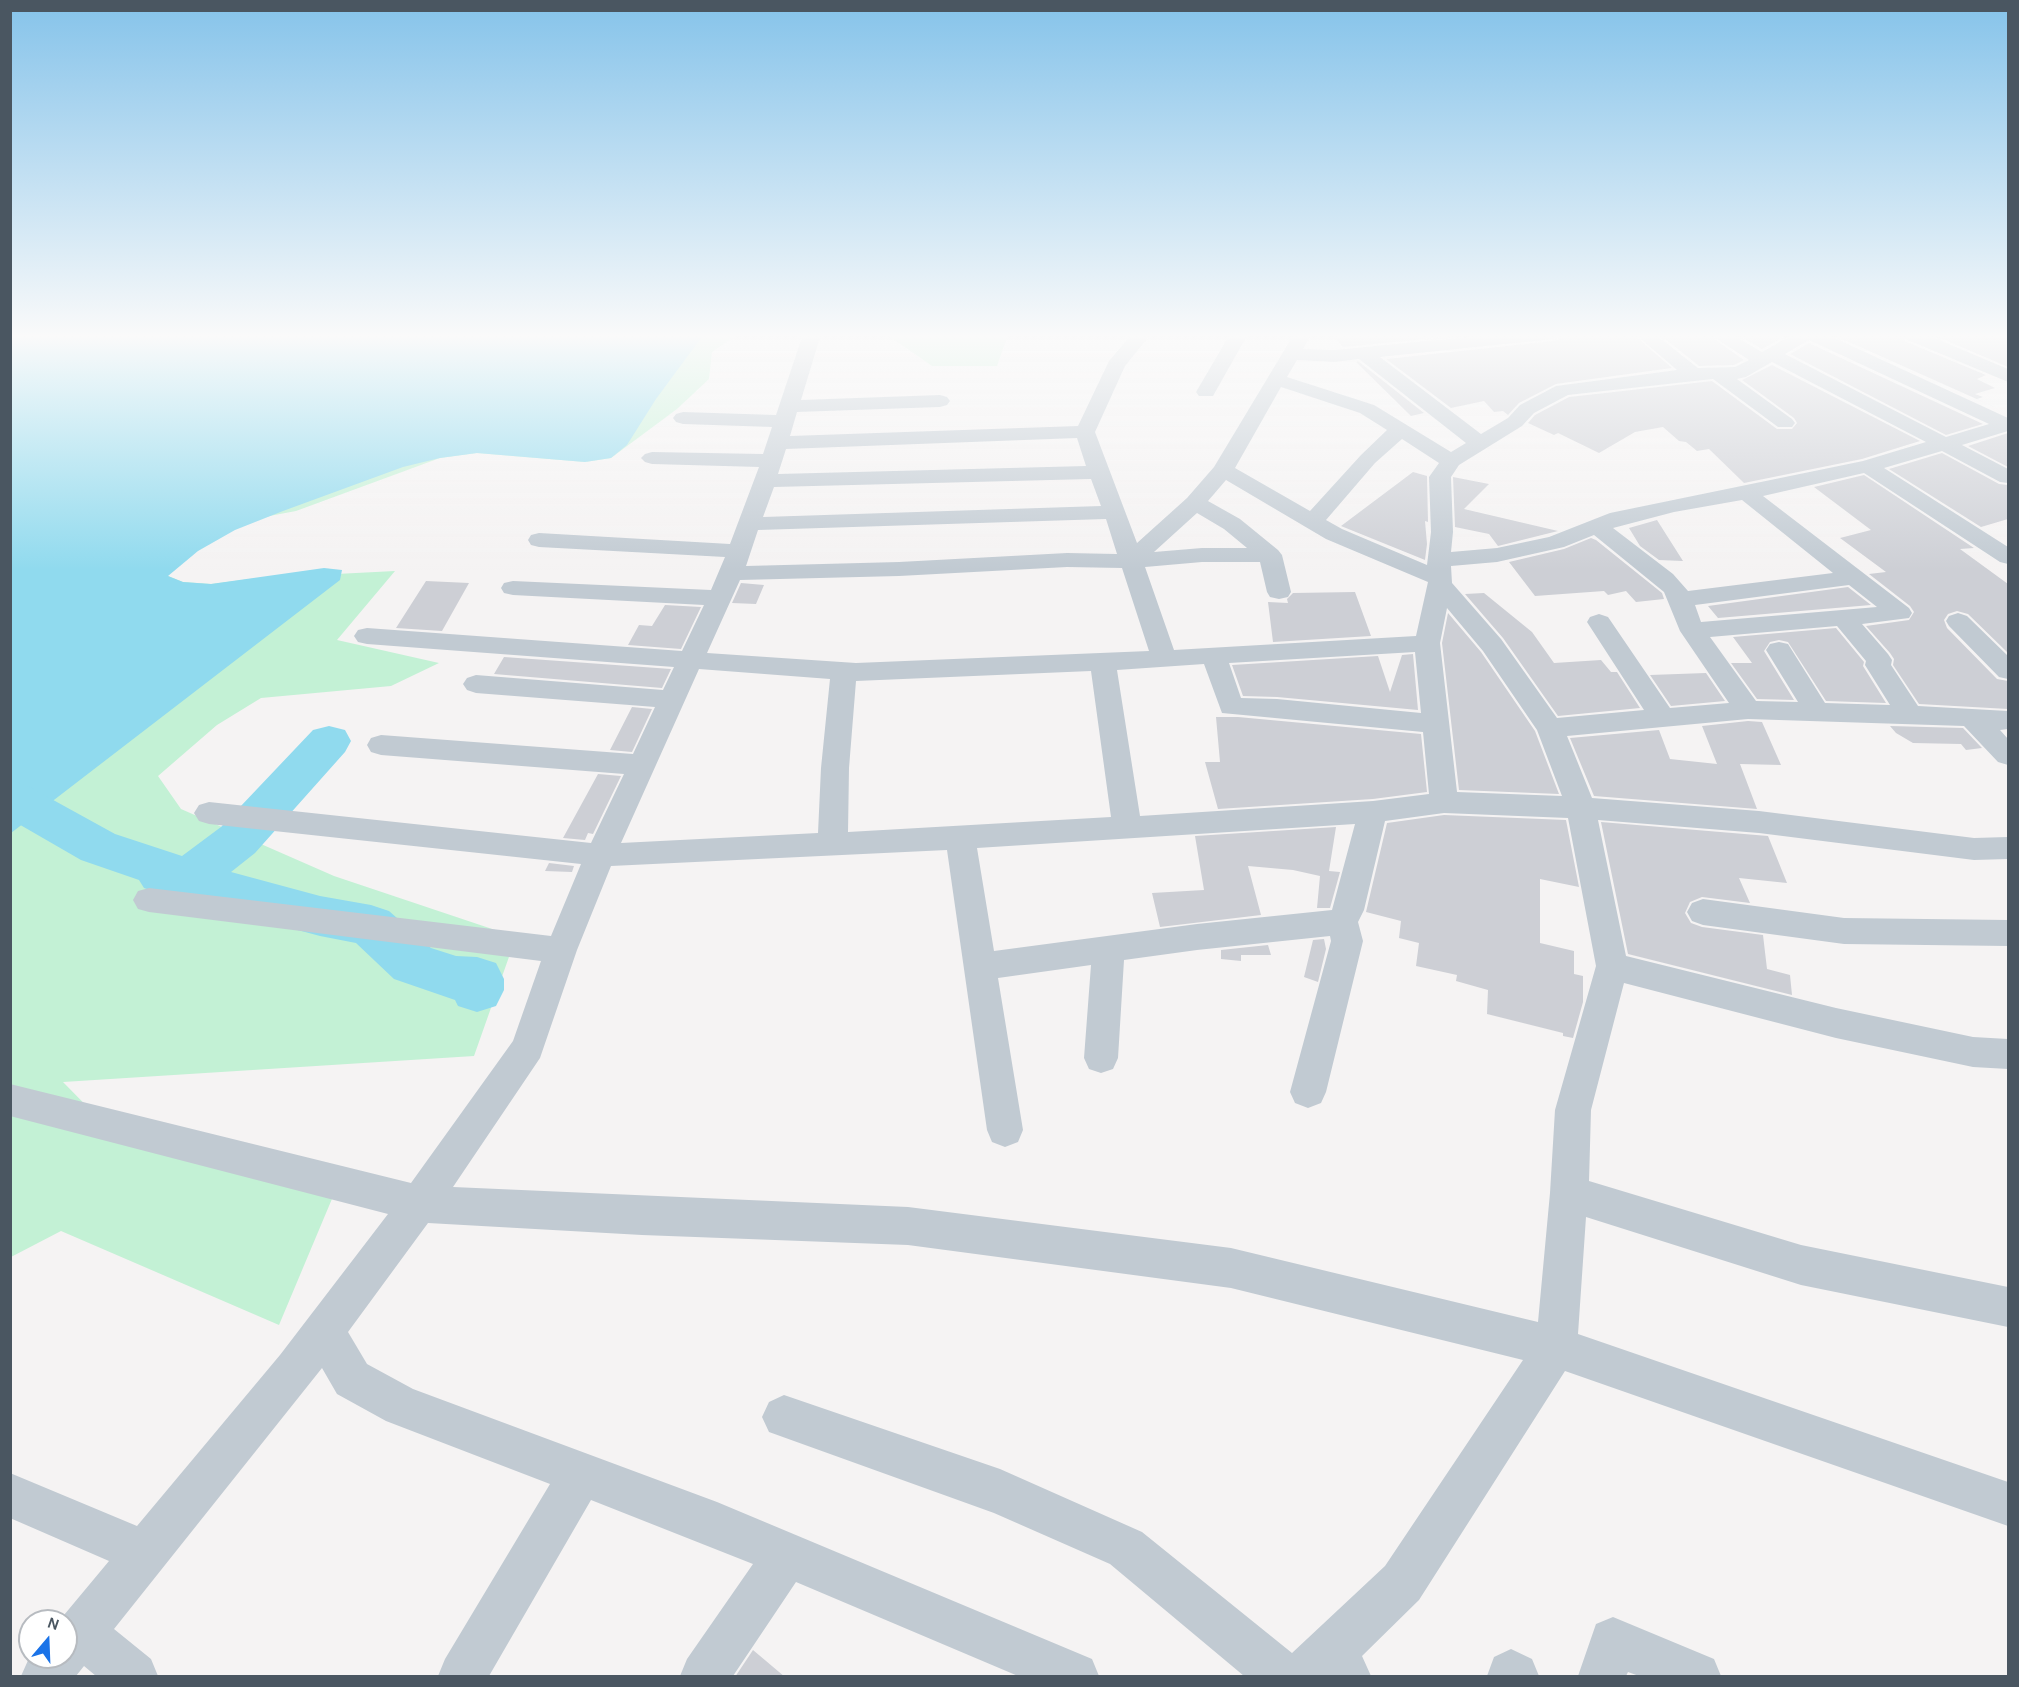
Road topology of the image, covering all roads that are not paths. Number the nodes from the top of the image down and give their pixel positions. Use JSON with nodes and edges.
{"nodes":[{"id":1,"x":787,"y":413,"type":"edge"},
{"id":2,"x":892,"y":413,"type":"edge"},
{"id":3,"x":1094,"y":413,"type":"edge"},
{"id":4,"x":1258,"y":413,"type":"edge"},
{"id":5,"x":1373,"y":413,"type":"edge"},
{"id":6,"x":1440,"y":413,"type":"edge"},
{"id":7,"x":1524,"y":413,"type":"edge"},
{"id":8,"x":1771,"y":413,"type":"edge"},
{"id":9,"x":1880,"y":413,"type":"edge"},
{"id":10,"x":1974,"y":413,"type":"edge"},
{"id":11,"x":682,"y":418,"type":"dead end"},
{"id":12,"x":1785,"y":423,"type":"dead end"},
{"id":13,"x":2006,"y":428,"type":"edge"},
{"id":14,"x":1400,"y":430,"type":"junction"},
{"id":15,"x":1085,"y":432,"type":"junction"},
{"id":16,"x":777,"y":443,"type":"junction"},
{"id":17,"x":1479,"y":443,"type":"junction"},
{"id":18,"x":1944,"y":444,"type":"junction"},
{"id":19,"x":652,"y":458,"type":"dead end"},
{"id":20,"x":1451,"y":461,"type":"junction"},
{"id":21,"x":1867,"y":466,"type":"junction"},
{"id":22,"x":1223,"y":470,"type":"junction"},
{"id":23,"x":1099,"y":472,"type":"junction"},
{"id":24,"x":2008,"y":477,"type":"edge"},
{"id":25,"x":1746,"y":493,"type":"junction"},
{"id":26,"x":1195,"y":503,"type":"junction"},
{"id":27,"x":1115,"y":512,"type":"junction"},
{"id":28,"x":1312,"y":522,"type":"junction"},
{"id":29,"x":1598,"y":526,"type":"junction"},
{"id":30,"x":539,"y":540,"type":"dead end"},
{"id":31,"x":1269,"y":555,"type":"junction"},
{"id":32,"x":2008,"y":557,"type":"edge"},
{"id":33,"x":1130,"y":561,"type":"junction"},
{"id":34,"x":735,"y":562,"type":"junction"},
{"id":35,"x":1440,"y":574,"type":"junction"},
{"id":36,"x":1856,"y":577,"type":"junction"},
{"id":37,"x":513,"y":588,"type":"dead end"},
{"id":38,"x":1279,"y":592,"type":"dead end"},
{"id":39,"x":1680,"y":600,"type":"junction"},
{"id":40,"x":1843,"y":618,"type":"junction"},
{"id":41,"x":1958,"y":621,"type":"dead end"},
{"id":42,"x":1599,"y":622,"type":"dead end"},
{"id":43,"x":1693,"y":631,"type":"junction"},
{"id":44,"x":367,"y":636,"type":"dead end"},
{"id":45,"x":1427,"y":643,"type":"junction"},
{"id":46,"x":1779,"y":650,"type":"dead end"},
{"id":47,"x":1214,"y":655,"type":"junction"},
{"id":48,"x":1164,"y":657,"type":"junction"},
{"id":49,"x":691,"y":659,"type":"junction"},
{"id":50,"x":1103,"y":662,"type":"junction"},
{"id":51,"x":844,"y":671,"type":"junction"},
{"id":52,"x":2008,"y":671,"type":"edge"},
{"id":53,"x":476,"y":684,"type":"dead end"},
{"id":54,"x":673,"y":700,"type":"junction"},
{"id":55,"x":1748,"y":711,"type":"junction"},
{"id":56,"x":1818,"y":713,"type":"junction"},
{"id":57,"x":1910,"y":715,"type":"junction"},
{"id":58,"x":1971,"y":717,"type":"junction"},
{"id":59,"x":1663,"y":718,"type":"junction"},
{"id":60,"x":2008,"y":720,"type":"edge"},
{"id":61,"x":1435,"y":724,"type":"junction"},
{"id":62,"x":1550,"y":728,"type":"junction"},
{"id":63,"x":381,"y":745,"type":"dead end"},
{"id":64,"x":2008,"y":755,"type":"edge"},
{"id":65,"x":642,"y":765,"type":"junction"},
{"id":66,"x":1444,"y":802,"type":"junction"},
{"id":67,"x":1581,"y":808,"type":"junction"},
{"id":68,"x":1373,"y":812,"type":"junction"},
{"id":69,"x":209,"y":813,"type":"dead end"},
{"id":70,"x":1127,"y":826,"type":"junction"},
{"id":71,"x":960,"y":838,"type":"junction"},
{"id":72,"x":833,"y":844,"type":"junction"},
{"id":73,"x":2008,"y":848,"type":"edge"},
{"id":74,"x":600,"y":855,"type":"junction"},
{"id":75,"x":149,"y":900,"type":"dead end"},
{"id":76,"x":1703,"y":912,"type":"dead end"},
{"id":77,"x":1342,"y":922,"type":"junction"},
{"id":78,"x":2008,"y":933,"type":"edge"},
{"id":79,"x":1108,"y":949,"type":"junction"},
{"id":80,"x":561,"y":950,"type":"junction"},
{"id":81,"x":1612,"y":966,"type":"junction"},
{"id":82,"x":979,"y":967,"type":"junction"},
{"id":83,"x":2008,"y":1054,"type":"edge"},
{"id":84,"x":1101,"y":1058,"type":"dead end"},
{"id":85,"x":1308,"y":1092,"type":"dead end"},
{"id":86,"x":10,"y":1100,"type":"edge"},
{"id":87,"x":1005,"y":1130,"type":"dead end"},
{"id":88,"x":1569,"y":1193,"type":"junction"},
{"id":89,"x":419,"y":1204,"type":"junction"},
{"id":90,"x":2008,"y":1307,"type":"edge"},
{"id":91,"x":324,"y":1330,"type":"junction"},
{"id":92,"x":1556,"y":1347,"type":"junction"},
{"id":93,"x":784,"y":1417,"type":"dead end"},
{"id":94,"x":581,"y":1474,"type":"junction"},
{"id":95,"x":10,"y":1495,"type":"edge"},
{"id":96,"x":2008,"y":1504,"type":"edge"},
{"id":97,"x":146,"y":1553,"type":"junction"},
{"id":98,"x":787,"y":1555,"type":"junction"},
{"id":99,"x":78,"y":1635,"type":"edge"},
{"id":100,"x":78,"y":1650,"type":"edge"},
{"id":101,"x":1325,"y":1670,"type":"edge"},
{"id":102,"x":134,"y":1677,"type":"edge"},
{"id":103,"x":462,"y":1677,"type":"edge"},
{"id":104,"x":704,"y":1677,"type":"edge"},
{"id":105,"x":1075,"y":1677,"type":"edge"},
{"id":106,"x":1282,"y":1677,"type":"edge"},
{"id":107,"x":1602,"y":1677,"type":"edge"},
{"id":108,"x":1697,"y":1677,"type":"edge"}],
"edges":[{"from":1,"to":16,"type":"street"},
{"from":2,"to":16,"type":"street"},
{"from":3,"to":15,"type":"street"},
{"from":4,"to":22,"type":"street"},
{"from":5,"to":14,"type":"street"},
{"from":6,"to":17,"type":"street"},
{"from":7,"to":17,"type":"street"},
{"from":8,"to":12,"type":"street"},
{"from":9,"to":18,"type":"street"},
{"from":10,"to":13,"type":"street"},
{"from":11,"to":16,"type":"street"},
{"from":13,"to":18,"type":"street"},
{"from":14,"to":20,"type":"street"},
{"from":14,"to":28,"type":"street"},
{"from":15,"to":16,"type":"street"},
{"from":15,"to":23,"type":"street"},
{"from":16,"to":19,"type":"street"},
{"from":16,"to":23,"type":"street"},
{"from":16,"to":34,"type":"street"},
{"from":17,"to":20,"type":"street"},
{"from":18,"to":21,"type":"street"},
{"from":18,"to":24,"type":"street"},
{"from":20,"to":35,"type":"street"},
{"from":21,"to":25,"type":"street"},
{"from":21,"to":32,"type":"street"},
{"from":22,"to":26,"type":"street"},
{"from":22,"to":28,"type":"street"},
{"from":23,"to":27,"type":"street"},
{"from":25,"to":29,"type":"street"},
{"from":25,"to":36,"type":"street"},
{"from":26,"to":31,"type":"street"},
{"from":26,"to":33,"type":"street"},
{"from":27,"to":33,"type":"street"},
{"from":27,"to":34,"type":"street"},
{"from":28,"to":35,"type":"street"},
{"from":29,"to":35,"type":"street"},
{"from":29,"to":39,"type":"street"},
{"from":30,"to":34,"type":"street"},
{"from":31,"to":33,"type":"street"},
{"from":31,"to":38,"type":"street"},
{"from":33,"to":34,"type":"street"},
{"from":33,"to":48,"type":"street"},
{"from":34,"to":37,"type":"street"},
{"from":34,"to":49,"type":"street"},
{"from":35,"to":45,"type":"street"},
{"from":35,"to":62,"type":"street"},
{"from":36,"to":39,"type":"street"},
{"from":36,"to":40,"type":"street"},
{"from":39,"to":43,"type":"street"},
{"from":40,"to":43,"type":"street"},
{"from":40,"to":57,"type":"street"},
{"from":41,"to":52,"type":"street"},
{"from":42,"to":59,"type":"street"},
{"from":43,"to":55,"type":"street"},
{"from":44,"to":49,"type":"street"},
{"from":45,"to":47,"type":"street"},
{"from":45,"to":61,"type":"street"},
{"from":46,"to":56,"type":"street"},
{"from":47,"to":48,"type":"street"},
{"from":47,"to":61,"type":"street"},
{"from":48,"to":50,"type":"street"},
{"from":49,"to":51,"type":"street"},
{"from":49,"to":54,"type":"street"},
{"from":50,"to":51,"type":"street"},
{"from":50,"to":70,"type":"street"},
{"from":51,"to":72,"type":"street"},
{"from":53,"to":54,"type":"street"},
{"from":54,"to":65,"type":"street"},
{"from":55,"to":56,"type":"street"},
{"from":55,"to":59,"type":"street"},
{"from":56,"to":57,"type":"street"},
{"from":57,"to":58,"type":"street"},
{"from":58,"to":60,"type":"street"},
{"from":58,"to":64,"type":"street"},
{"from":59,"to":62,"type":"street"},
{"from":61,"to":66,"type":"street"},
{"from":62,"to":67,"type":"street"},
{"from":63,"to":65,"type":"street"},
{"from":65,"to":74,"type":"street"},
{"from":66,"to":67,"type":"street"},
{"from":66,"to":68,"type":"street"},
{"from":67,"to":73,"type":"street"},
{"from":67,"to":81,"type":"street"},
{"from":68,"to":70,"type":"street"},
{"from":68,"to":77,"type":"street"},
{"from":69,"to":74,"type":"street"},
{"from":70,"to":71,"type":"street"},
{"from":71,"to":72,"type":"street"},
{"from":71,"to":82,"type":"street"},
{"from":72,"to":74,"type":"street"},
{"from":74,"to":80,"type":"street"},
{"from":75,"to":80,"type":"street"},
{"from":76,"to":78,"type":"street"},
{"from":77,"to":79,"type":"street"},
{"from":77,"to":85,"type":"street"},
{"from":79,"to":82,"type":"street"},
{"from":79,"to":84,"type":"street"},
{"from":80,"to":89,"type":"street"},
{"from":81,"to":83,"type":"street"},
{"from":81,"to":88,"type":"street"},
{"from":82,"to":87,"type":"street"},
{"from":86,"to":89,"type":"street"},
{"from":88,"to":90,"type":"street"},
{"from":88,"to":92,"type":"street"},
{"from":89,"to":91,"type":"street"},
{"from":89,"to":92,"type":"street"},
{"from":91,"to":94,"type":"street"},
{"from":91,"to":97,"type":"street"},
{"from":92,"to":96,"type":"street"},
{"from":92,"to":101,"type":"street"},
{"from":93,"to":106,"type":"street"},
{"from":94,"to":98,"type":"street"},
{"from":94,"to":103,"type":"street"},
{"from":95,"to":97,"type":"street"},
{"from":97,"to":99,"type":"street"},
{"from":98,"to":104,"type":"street"},
{"from":98,"to":105,"type":"street"},
{"from":100,"to":102,"type":"street"},
{"from":107,"to":108,"type":"street"}]}
